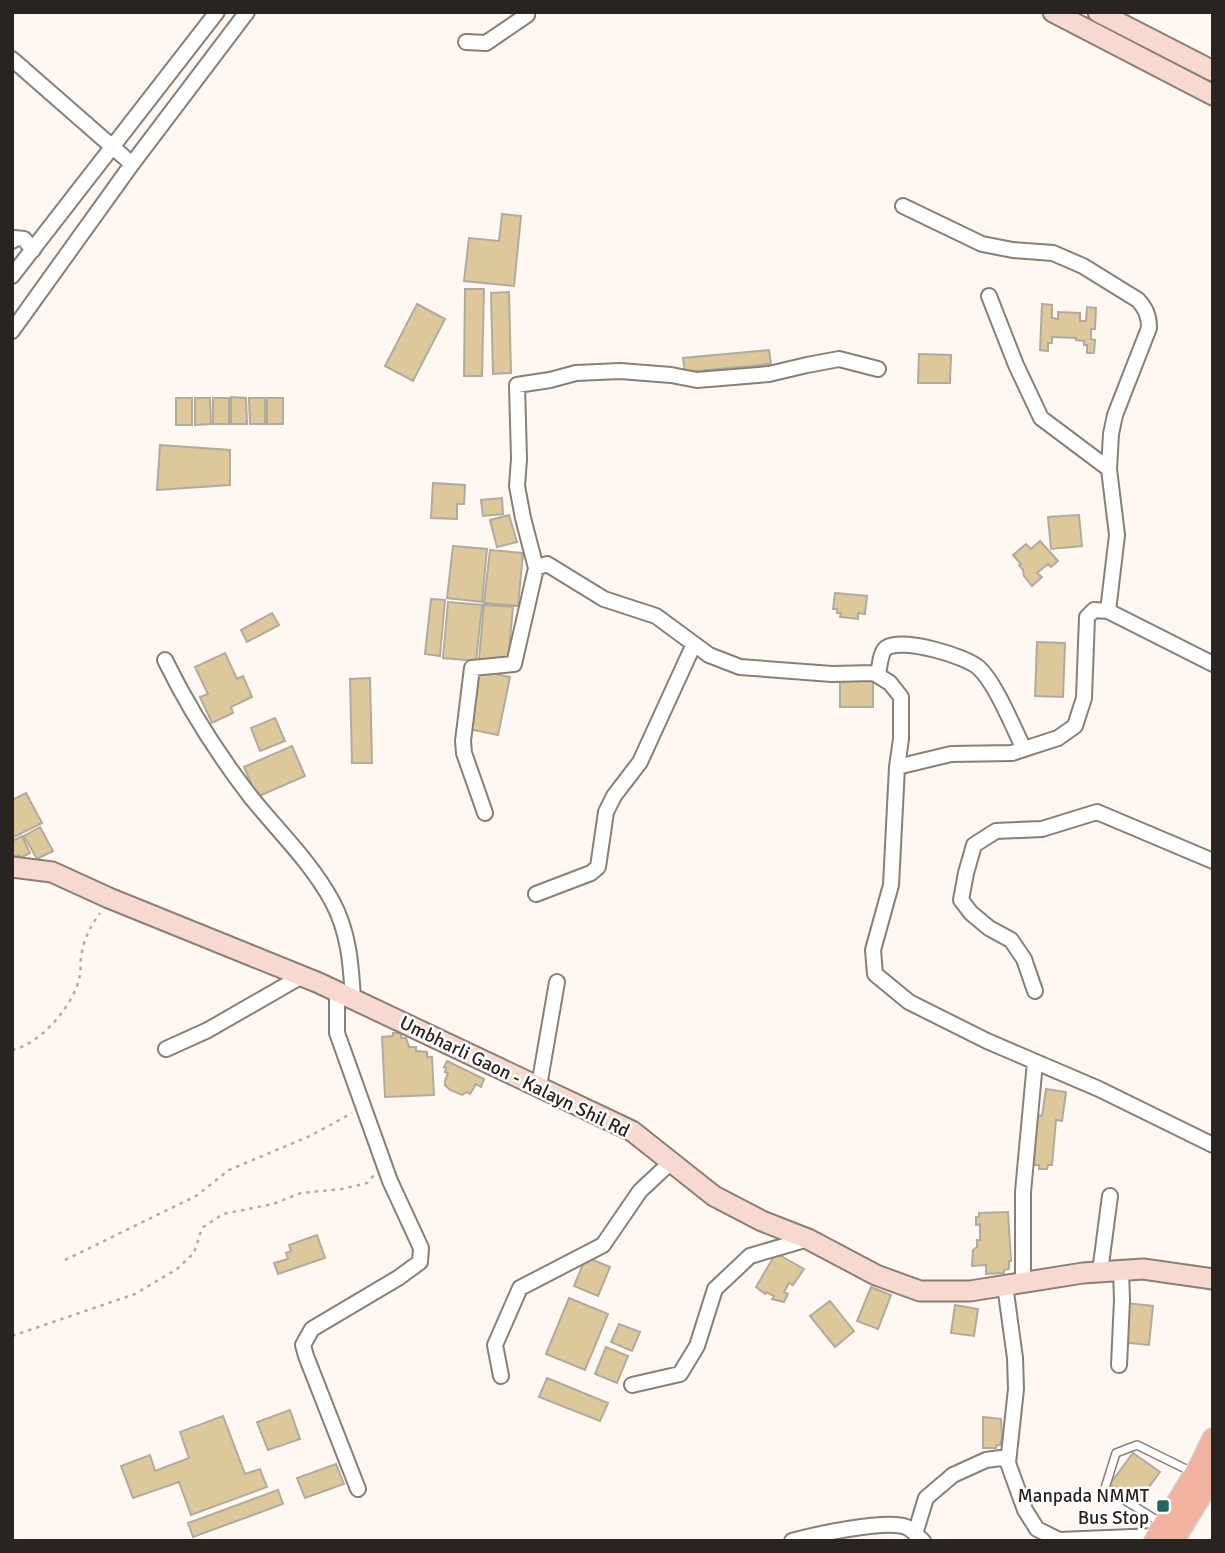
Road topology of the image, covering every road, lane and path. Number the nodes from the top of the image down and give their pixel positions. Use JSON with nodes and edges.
{"nodes":[{"id":1,"x":217,"y":12,"type":"edge"},
{"id":2,"x":247,"y":12,"type":"edge"},
{"id":3,"x":527,"y":12,"type":"edge"},
{"id":4,"x":1053,"y":12,"type":"edge"},
{"id":5,"x":1098,"y":12,"type":"edge"},
{"id":6,"x":466,"y":43,"type":"dead end"},
{"id":7,"x":12,"y":59,"type":"edge"},
{"id":8,"x":1213,"y":71,"type":"edge"},
{"id":9,"x":1213,"y":95,"type":"edge"},
{"id":10,"x":112,"y":148,"type":"junction"},
{"id":11,"x":132,"y":164,"type":"junction"},
{"id":12,"x":903,"y":206,"type":"dead end"},
{"id":13,"x":12,"y":241,"type":"edge"},
{"id":14,"x":33,"y":250,"type":"junction"},
{"id":15,"x":12,"y":276,"type":"edge"},
{"id":16,"x":989,"y":296,"type":"dead end"},
{"id":17,"x":12,"y":331,"type":"edge"},
{"id":18,"x":878,"y":369,"type":"dead end"},
{"id":19,"x":1110,"y":469,"type":"junction"},
{"id":20,"x":536,"y":568,"type":"junction"},
{"id":21,"x":1108,"y":611,"type":"junction"},
{"id":22,"x":694,"y":644,"type":"junction"},
{"id":23,"x":165,"y":660,"type":"dead end"},
{"id":24,"x":1213,"y":664,"type":"edge"},
{"id":25,"x":878,"y":674,"type":"junction"},
{"id":26,"x":1024,"y":749,"type":"junction"},
{"id":27,"x":897,"y":767,"type":"junction"},
{"id":28,"x":485,"y":813,"type":"dead end"},
{"id":29,"x":1213,"y":861,"type":"edge"},
{"id":30,"x":12,"y":867,"type":"edge"},
{"id":31,"x":536,"y":894,"type":"dead end"},
{"id":32,"x":109,"y":898,"type":"junction"},
{"id":33,"x":302,"y":976,"type":"junction"},
{"id":34,"x":557,"y":982,"type":"dead end"},
{"id":35,"x":1035,"y":991,"type":"dead end"},
{"id":36,"x":345,"y":995,"type":"junction"},
{"id":37,"x":166,"y":1049,"type":"dead end"},
{"id":38,"x":12,"y":1050,"type":"edge"},
{"id":39,"x":1035,"y":1062,"type":"junction"},
{"id":40,"x":538,"y":1086,"type":"junction"},
{"id":41,"x":364,"y":1107,"type":"junction"},
{"id":42,"x":1213,"y":1145,"type":"edge"},
{"id":43,"x":671,"y":1162,"type":"junction"},
{"id":44,"x":384,"y":1164,"type":"junction"},
{"id":45,"x":1110,"y":1196,"type":"dead end"},
{"id":46,"x":808,"y":1239,"type":"junction"},
{"id":47,"x":65,"y":1260,"type":"dead end"},
{"id":48,"x":1121,"y":1270,"type":"junction"},
{"id":49,"x":1100,"y":1272,"type":"junction"},
{"id":50,"x":1213,"y":1279,"type":"edge"},
{"id":51,"x":1014,"y":1284,"type":"junction"},
{"id":52,"x":12,"y":1336,"type":"edge"},
{"id":53,"x":1119,"y":1365,"type":"dead end"},
{"id":54,"x":501,"y":1376,"type":"dead end"},
{"id":55,"x":632,"y":1385,"type":"dead end"},
{"id":56,"x":1213,"y":1439,"type":"edge"},
{"id":57,"x":1008,"y":1457,"type":"junction"},
{"id":58,"x":1204,"y":1474,"type":"edge"},
{"id":59,"x":358,"y":1489,"type":"dead end"},
{"id":60,"x":1161,"y":1535,"type":"edge"},
{"id":61,"x":919,"y":1537,"type":"edge"},
{"id":62,"x":792,"y":1541,"type":"edge"}],
"edges":[{"from":1,"to":10,"type":"street"},
{"from":2,"to":11,"type":"street"},
{"from":3,"to":6,"type":"street"},
{"from":4,"to":9,"type":"street"},
{"from":5,"to":8,"type":"street"},
{"from":7,"to":10,"type":"street"},
{"from":10,"to":11,"type":"street"},
{"from":10,"to":14,"type":"street"},
{"from":11,"to":17,"type":"street"},
{"from":12,"to":19,"type":"street"},
{"from":13,"to":14,"type":"street"},
{"from":14,"to":15,"type":"street"},
{"from":16,"to":19,"type":"street"},
{"from":18,"to":20,"type":"street"},
{"from":19,"to":21,"type":"street"},
{"from":20,"to":22,"type":"street"},
{"from":20,"to":28,"type":"street"},
{"from":21,"to":24,"type":"street"},
{"from":21,"to":26,"type":"street"},
{"from":22,"to":25,"type":"street"},
{"from":22,"to":31,"type":"street"},
{"from":23,"to":36,"type":"street"},
{"from":25,"to":26,"type":"street"},
{"from":25,"to":27,"type":"street"},
{"from":26,"to":27,"type":"street"},
{"from":27,"to":39,"type":"street"},
{"from":29,"to":35,"type":"street"},
{"from":30,"to":32,"type":"street","name":"Umbharli Gaon - Kalayn Shil Rd"},
{"from":32,"to":33,"type":"street","name":"Umbharli Gaon - Kalayn Shil Rd"},
{"from":32,"to":38,"type":"path"},
{"from":33,"to":36,"type":"street","name":"Umbharli Gaon - Kalayn Shil Rd"},
{"from":33,"to":37,"type":"street"},
{"from":34,"to":40,"type":"street"},
{"from":36,"to":40,"type":"street","name":"Umbharli Gaon - Kalayn Shil Rd"},
{"from":36,"to":41,"type":"street"},
{"from":39,"to":42,"type":"street"},
{"from":39,"to":51,"type":"street"},
{"from":40,"to":43,"type":"street","name":"Umbharli Gaon - Kalayn Shil Rd"},
{"from":41,"to":44,"type":"street"},
{"from":41,"to":47,"type":"path"},
{"from":43,"to":46,"type":"street","name":"Umbharli Gaon - Kalayn Shil Rd"},
{"from":43,"to":54,"type":"street"},
{"from":44,"to":52,"type":"path"},
{"from":44,"to":59,"type":"street"},
{"from":45,"to":49,"type":"street"},
{"from":46,"to":51,"type":"street","name":"Umbharli Gaon - Kalayn Shil Rd"},
{"from":46,"to":55,"type":"street"},
{"from":48,"to":49,"type":"street","name":"Umbharli Gaon - Kalayn Shil Rd"},
{"from":48,"to":50,"type":"street","name":"Umbharli Gaon - Kalayn Shil Rd"},
{"from":48,"to":53,"type":"street"},
{"from":49,"to":51,"type":"street","name":"Umbharli Gaon - Kalayn Shil Rd"},
{"from":51,"to":57,"type":"street"},
{"from":56,"to":58,"type":"main road"},
{"from":57,"to":60,"type":"street"},
{"from":57,"to":61,"type":"street"},
{"from":58,"to":60,"type":"main road"},
{"from":58,"to":60,"type":"lane"},
{"from":61,"to":62,"type":"street"}]}
